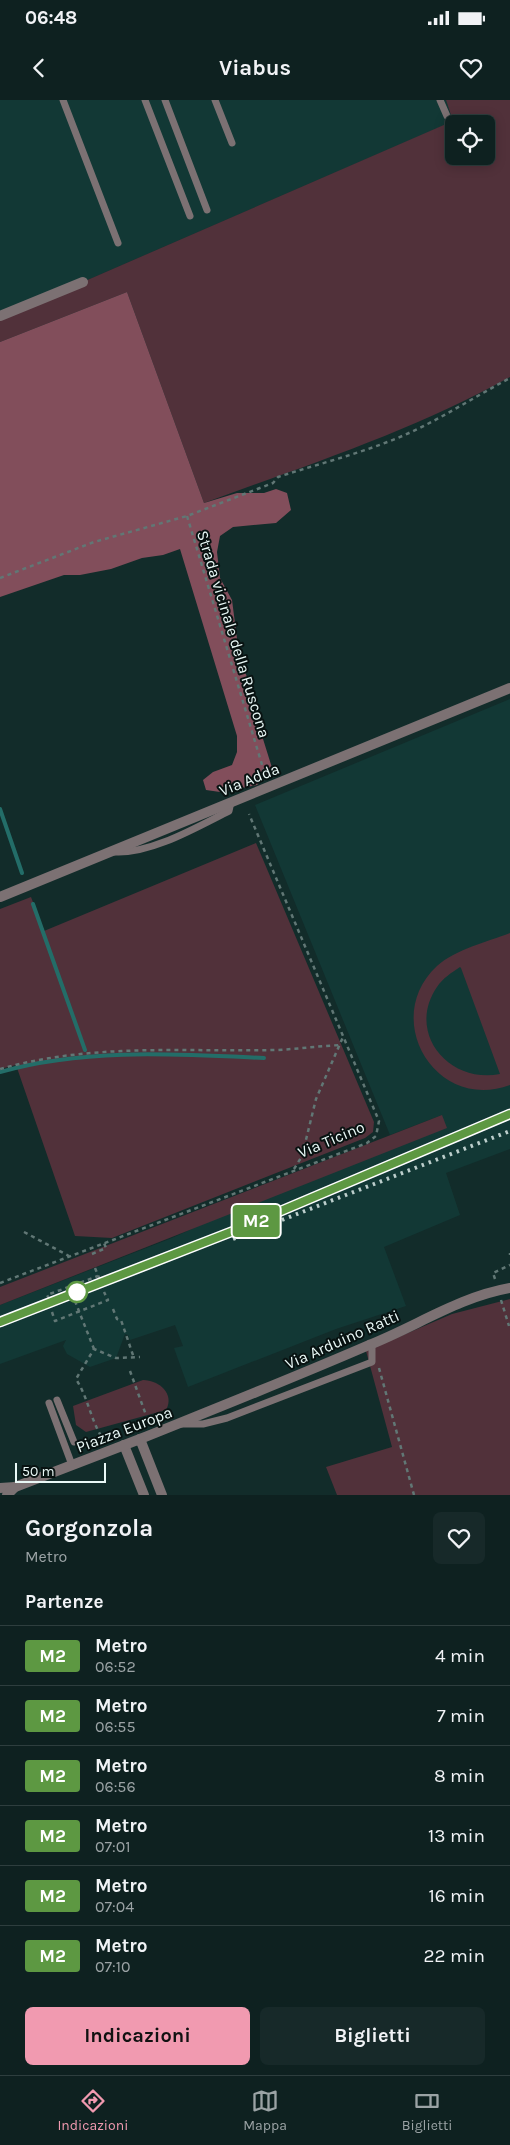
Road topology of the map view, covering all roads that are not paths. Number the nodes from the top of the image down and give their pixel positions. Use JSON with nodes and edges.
{"nodes":[{"id":1,"x":64,"y":100,"type":"edge"},
{"id":2,"x":145,"y":100,"type":"edge"},
{"id":3,"x":165,"y":100,"type":"edge"},
{"id":4,"x":215,"y":100,"type":"edge"},
{"id":5,"x":440,"y":100,"type":"edge"},
{"id":6,"x":446,"y":115,"type":"edge"},
{"id":7,"x":232,"y":143,"type":"dead end"},
{"id":8,"x":207,"y":210,"type":"dead end"},
{"id":9,"x":190,"y":216,"type":"dead end"},
{"id":10,"x":118,"y":244,"type":"dead end"},
{"id":11,"x":84,"y":282,"type":"dead end"},
{"id":12,"x":0,"y":316,"type":"edge"},
{"id":13,"x":510,"y":688,"type":"edge"},
{"id":14,"x":0,"y":897,"type":"edge"},
{"id":15,"x":510,"y":1288,"type":"edge"},
{"id":16,"x":372,"y":1345,"type":"junction"},
{"id":17,"x":57,"y":1400,"type":"dead end"},
{"id":18,"x":49,"y":1403,"type":"dead end"},
{"id":19,"x":182,"y":1422,"type":"junction"},
{"id":20,"x":140,"y":1439,"type":"junction"},
{"id":21,"x":74,"y":1442,"type":"dead end"},
{"id":22,"x":124,"y":1445,"type":"junction"},
{"id":23,"x":72,"y":1465,"type":"junction"},
{"id":24,"x":0,"y":1488,"type":"edge"},
{"id":25,"x":18,"y":1491,"type":"edge"},
{"id":26,"x":7,"y":1495,"type":"edge"},
{"id":27,"x":144,"y":1495,"type":"edge"},
{"id":28,"x":162,"y":1495,"type":"edge"}],
"edges":[{"from":1,"to":10,"type":"lane"},
{"from":2,"to":9,"type":"lane"},
{"from":3,"to":8,"type":"lane"},
{"from":4,"to":7,"type":"lane"},
{"from":5,"to":6,"type":"lane"},
{"from":11,"to":12,"type":"street"},
{"from":13,"to":14,"type":"street","name":"Via Adda"},
{"from":15,"to":16,"type":"street","name":"Via Arduino Ratti"},
{"from":16,"to":19,"type":"street","name":"Via Arduino Ratti"},
{"from":16,"to":19,"type":"lane"},
{"from":17,"to":21,"type":"lane","name":"Piazza Europa"},
{"from":18,"to":23,"type":"lane"},
{"from":19,"to":20,"type":"street","name":"Piazza Europa"},
{"from":20,"to":22,"type":"street","name":"Piazza Europa"},
{"from":20,"to":28,"type":"street"},
{"from":22,"to":23,"type":"street","name":"Piazza Europa"},
{"from":22,"to":27,"type":"street"},
{"from":23,"to":25,"type":"street","name":"Piazza Europa"},
{"from":24,"to":25,"type":"street"},
{"from":25,"to":26,"type":"street"}]}
